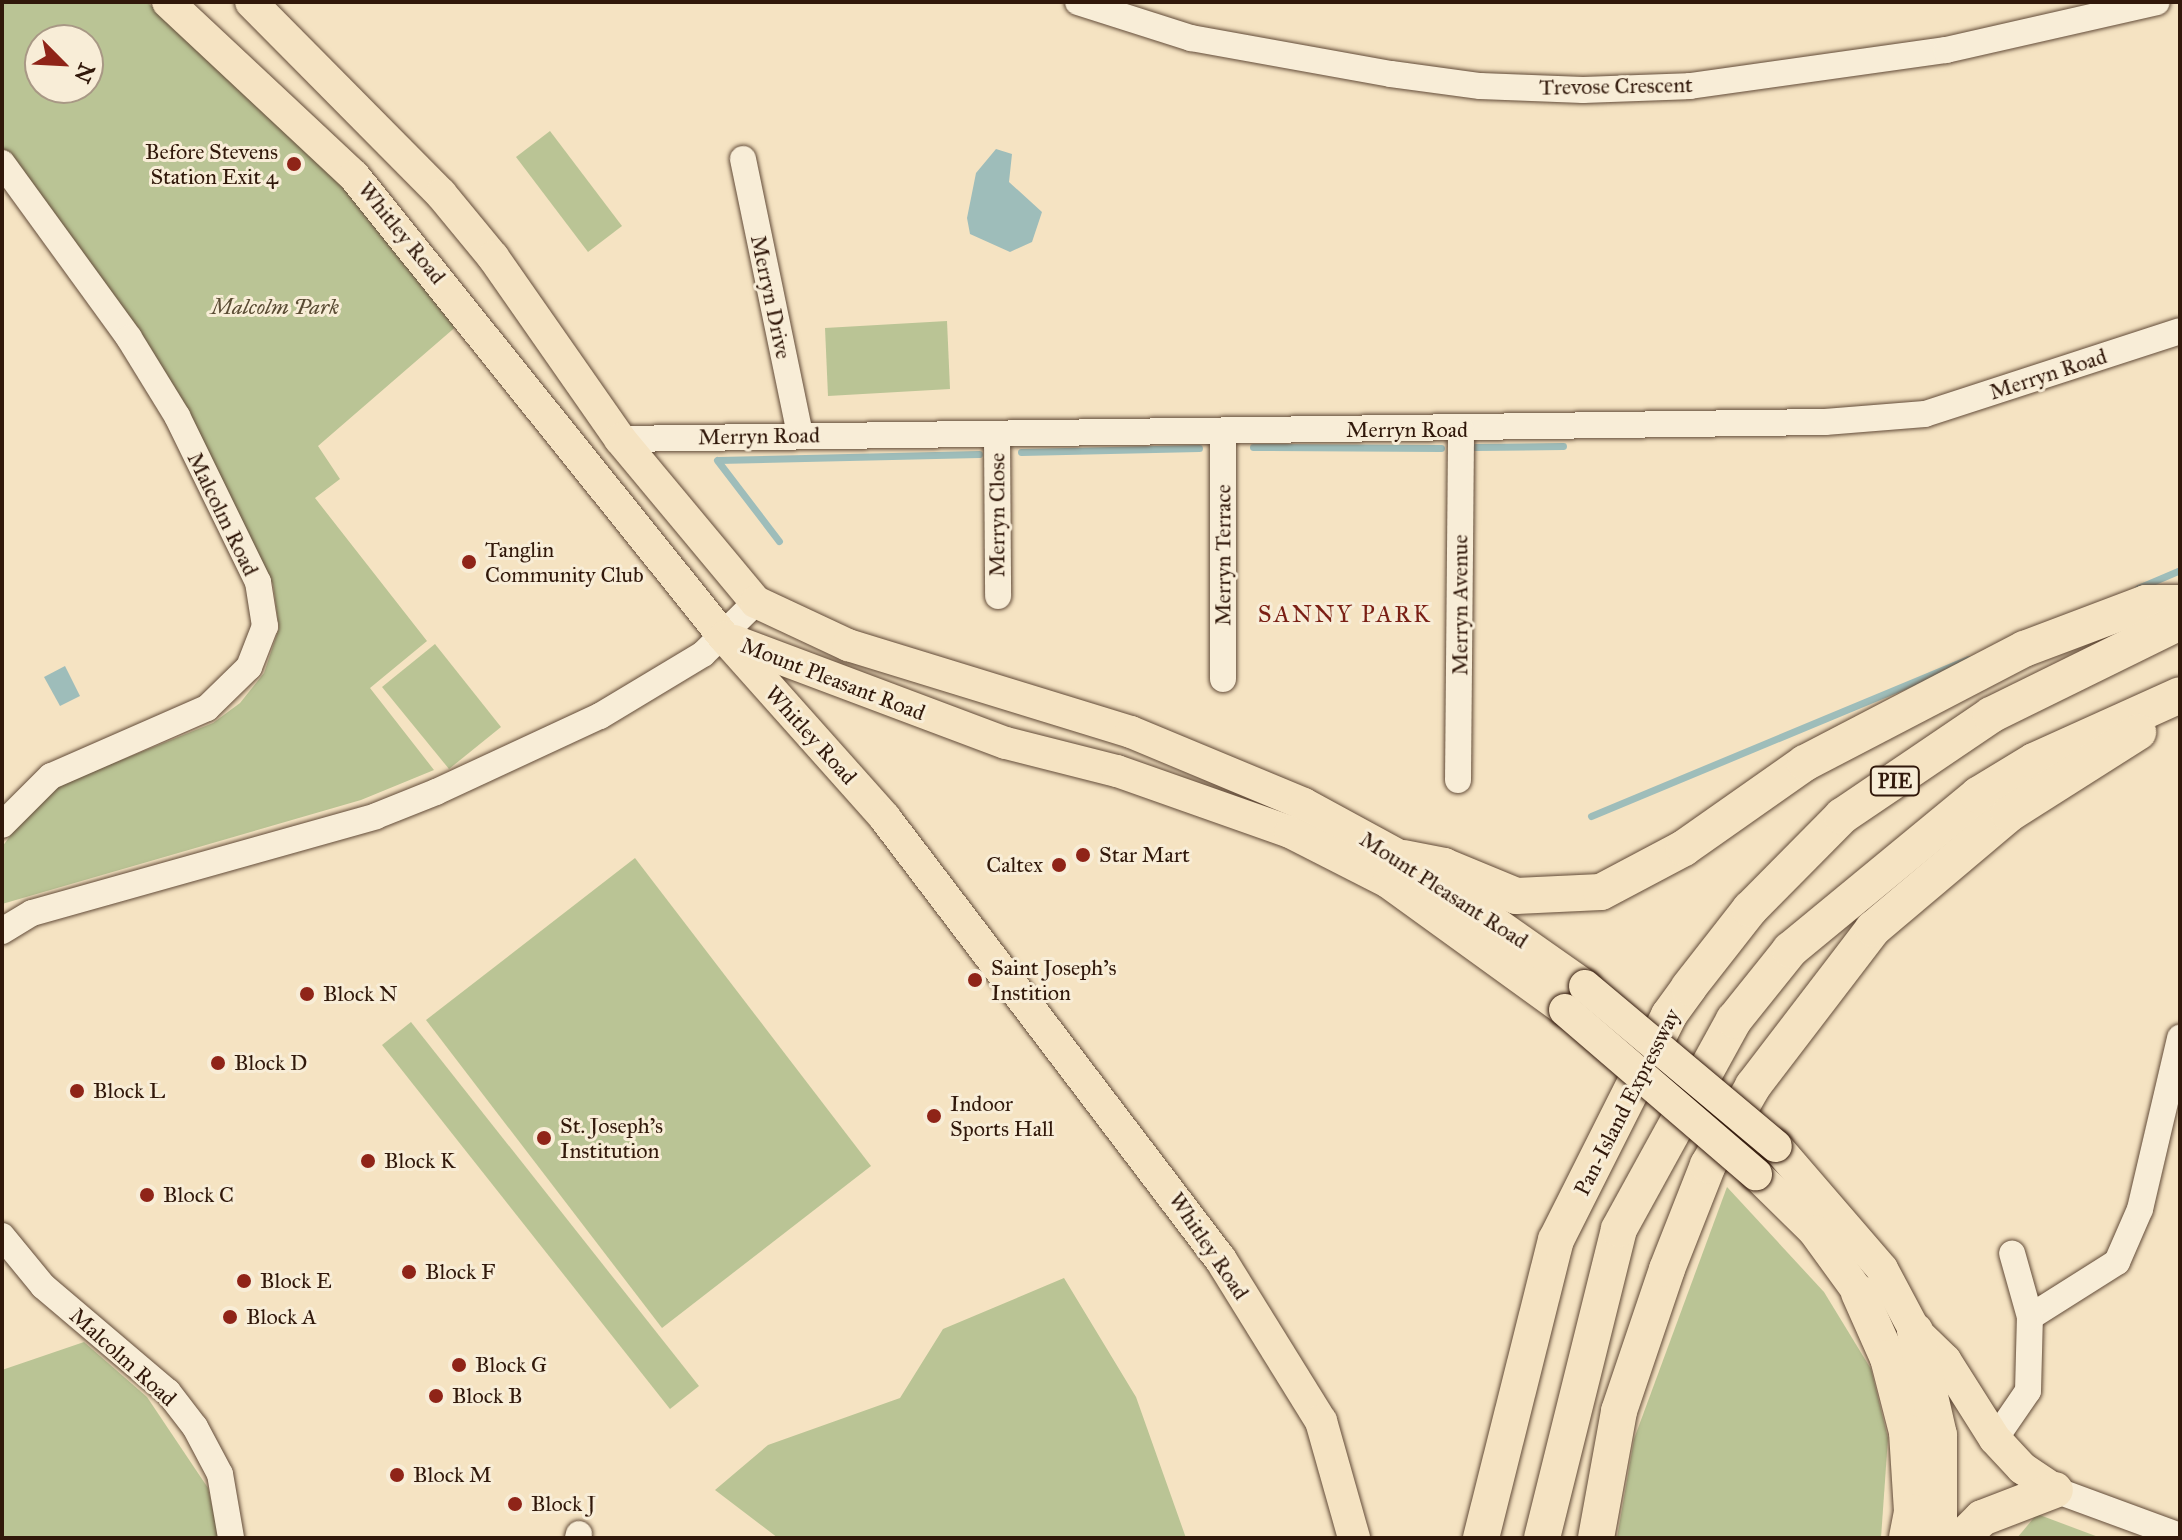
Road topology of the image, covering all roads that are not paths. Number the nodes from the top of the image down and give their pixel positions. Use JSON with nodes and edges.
{"nodes":[{"id":1,"x":168,"y":2,"type":"edge"},
{"id":2,"x":251,"y":2,"type":"edge"},
{"id":3,"x":1078,"y":2,"type":"edge"},
{"id":4,"x":2157,"y":2,"type":"edge"},
{"id":5,"x":743,"y":159,"type":"dead end"},
{"id":6,"x":2,"y":163,"type":"edge"},
{"id":7,"x":2180,"y":331,"type":"edge"},
{"id":8,"x":1461,"y":430,"type":"junction"},
{"id":9,"x":1223,"y":431,"type":"junction"},
{"id":10,"x":800,"y":435,"type":"junction"},
{"id":11,"x":997,"y":435,"type":"junction"},
{"id":12,"x":620,"y":439,"type":"junction"},
{"id":13,"x":998,"y":596,"type":"dead end"},
{"id":14,"x":756,"y":602,"type":"junction"},
{"id":15,"x":2180,"y":603,"type":"edge"},
{"id":16,"x":2180,"y":622,"type":"edge"},
{"id":17,"x":724,"y":637,"type":"junction"},
{"id":18,"x":1223,"y":679,"type":"dead end"},
{"id":19,"x":2170,"y":699,"type":"edge"},
{"id":20,"x":1458,"y":780,"type":"dead end"},
{"id":21,"x":2,"y":825,"type":"edge"},
{"id":22,"x":1403,"y":858,"type":"junction"},
{"id":23,"x":2,"y":931,"type":"edge"},
{"id":24,"x":1575,"y":998,"type":"junction"},
{"id":25,"x":2180,"y":1038,"type":"edge"},
{"id":26,"x":2,"y":1236,"type":"edge"},
{"id":27,"x":2012,"y":1253,"type":"dead end"},
{"id":28,"x":1859,"y":1293,"type":"joint"},
{"id":29,"x":2030,"y":1317,"type":"junction"},
{"id":30,"x":1915,"y":1331,"type":"junction"},
{"id":31,"x":1995,"y":1439,"type":"junction"},
{"id":32,"x":2055,"y":1490,"type":"junction"},
{"id":33,"x":2180,"y":1536,"type":"edge"},
{"id":34,"x":231,"y":1538,"type":"edge"},
{"id":35,"x":1354,"y":1538,"type":"edge"},
{"id":36,"x":1481,"y":1538,"type":"edge"},
{"id":37,"x":1542,"y":1538,"type":"edge"},
{"id":38,"x":1596,"y":1538,"type":"edge"},
{"id":39,"x":1907,"y":1538,"type":"edge"},
{"id":40,"x":1939,"y":1538,"type":"edge"},
{"id":41,"x":1962,"y":1538,"type":"edge"}],
"edges":[{"from":1,"to":17,"type":"main road","name":"Whitley Road"},
{"from":2,"to":12,"type":"main road"},
{"from":3,"to":4,"type":"street","name":"Trevose Crescent"},
{"from":5,"to":10,"type":"street","name":"Merryn Drive"},
{"from":6,"to":21,"type":"street","name":"Malcolm Road"},
{"from":7,"to":8,"type":"street","name":"Merryn Road"},
{"from":8,"to":9,"type":"street","name":"Merryn Road"},
{"from":8,"to":20,"type":"street","name":"Merryn Avenue"},
{"from":9,"to":11,"type":"street","name":"Merryn Road"},
{"from":9,"to":18,"type":"street","name":"Merryn Terrace"},
{"from":10,"to":11,"type":"street","name":"Merryn Road"},
{"from":10,"to":12,"type":"street","name":"Merryn Road"},
{"from":11,"to":13,"type":"street","name":"Merryn Close"},
{"from":12,"to":14,"type":"main road"},
{"from":14,"to":17,"type":"street"},
{"from":14,"to":22,"type":"main road","name":"Mount Pleasant Road"},
{"from":15,"to":22,"type":"highway"},
{"from":16,"to":36,"type":"highway","name":"Pan-Island Expressway","number":"PIE"},
{"from":17,"to":23,"type":"street"},
{"from":17,"to":24,"type":"main road","name":"Mount Pleasant Road"},
{"from":17,"to":35,"type":"main road","name":"Whitley Road"},
{"from":19,"to":37,"type":"highway","number":"PIE"},
{"from":19,"to":38,"type":"highway"},
{"from":22,"to":24,"type":"main road","name":"Mount Pleasant Road"},
{"from":24,"to":28,"type":"main road","name":"Mount Pleasant Road","bridge":true},
{"from":24,"to":30,"type":"main road","name":"Mount Pleasant Road","bridge":true},
{"from":25,"to":29,"type":"street"},
{"from":26,"to":34,"type":"street","name":"Malcolm Road"},
{"from":27,"to":29,"type":"street"},
{"from":28,"to":39,"type":"highway"},
{"from":29,"to":31,"type":"street"},
{"from":30,"to":31,"type":"main road","name":"Mount Pleasant Road"},
{"from":30,"to":40,"type":"highway"},
{"from":31,"to":32,"type":"main road","name":"Mount Pleasant Road"},
{"from":32,"to":33,"type":"street"},
{"from":32,"to":41,"type":"highway"}]}
